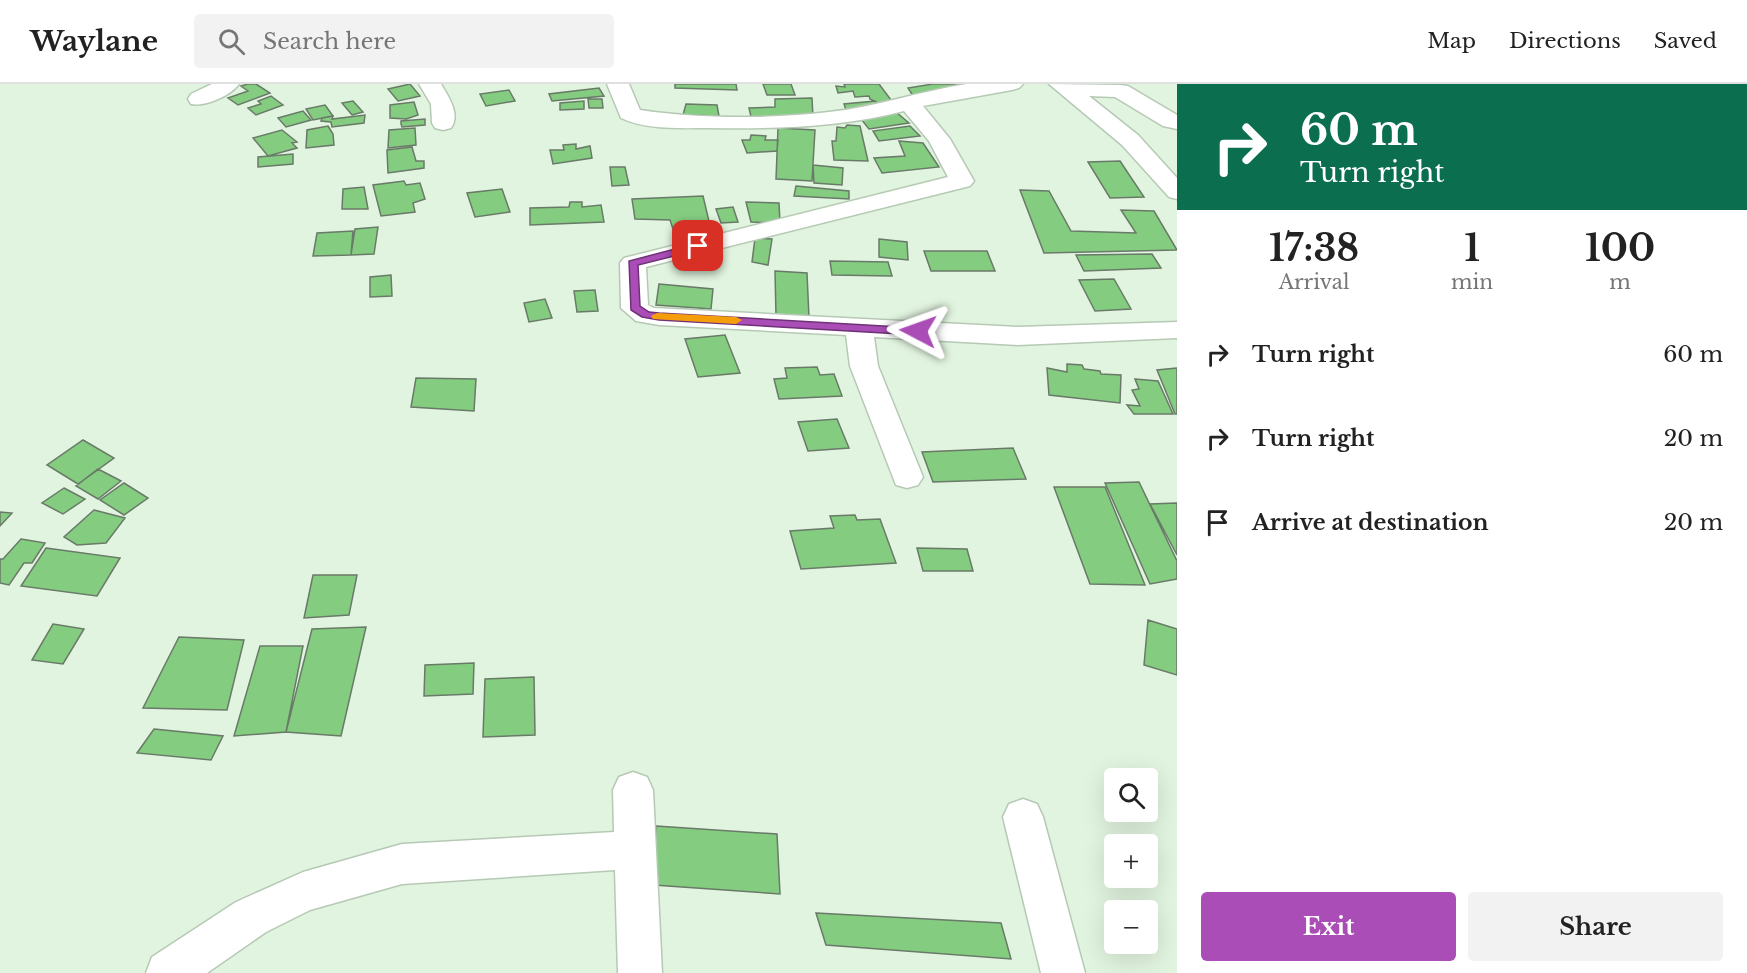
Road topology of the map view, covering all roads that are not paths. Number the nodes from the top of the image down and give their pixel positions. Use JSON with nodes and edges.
{"nodes":[{"id":1,"x":228,"y":84,"type":"edge"},
{"id":2,"x":430,"y":84,"type":"edge"},
{"id":3,"x":618,"y":84,"type":"edge"},
{"id":4,"x":1012,"y":84,"type":"edge"},
{"id":5,"x":1063,"y":86,"type":"edge"},
{"id":6,"x":199,"y":99,"type":"dead end"},
{"id":7,"x":908,"y":102,"type":"junction"},
{"id":8,"x":1177,"y":122,"type":"edge"},
{"id":9,"x":443,"y":123,"type":"dead end"},
{"id":10,"x":1177,"y":192,"type":"edge"},
{"id":11,"x":860,"y":327,"type":"junction"},
{"id":12,"x":1177,"y":330,"type":"edge"},
{"id":13,"x":907,"y":477,"type":"dead end"},
{"id":14,"x":633,"y":790,"type":"dead end"},
{"id":15,"x":1023,"y":817,"type":"dead end"},
{"id":16,"x":635,"y":850,"type":"junction"},
{"id":17,"x":168,"y":973,"type":"edge"},
{"id":18,"x":640,"y":973,"type":"edge"},
{"id":19,"x":1063,"y":973,"type":"edge"}],
"edges":[{"from":1,"to":6,"type":"street"},
{"from":2,"to":9,"type":"street"},
{"from":3,"to":7,"type":"street"},
{"from":4,"to":7,"type":"street"},
{"from":5,"to":8,"type":"street"},
{"from":5,"to":10,"type":"street"},
{"from":7,"to":11,"type":"street"},
{"from":11,"to":12,"type":"street"},
{"from":11,"to":13,"type":"street"},
{"from":14,"to":16,"type":"street"},
{"from":15,"to":19,"type":"street"},
{"from":16,"to":17,"type":"street"},
{"from":16,"to":18,"type":"street"}]}
